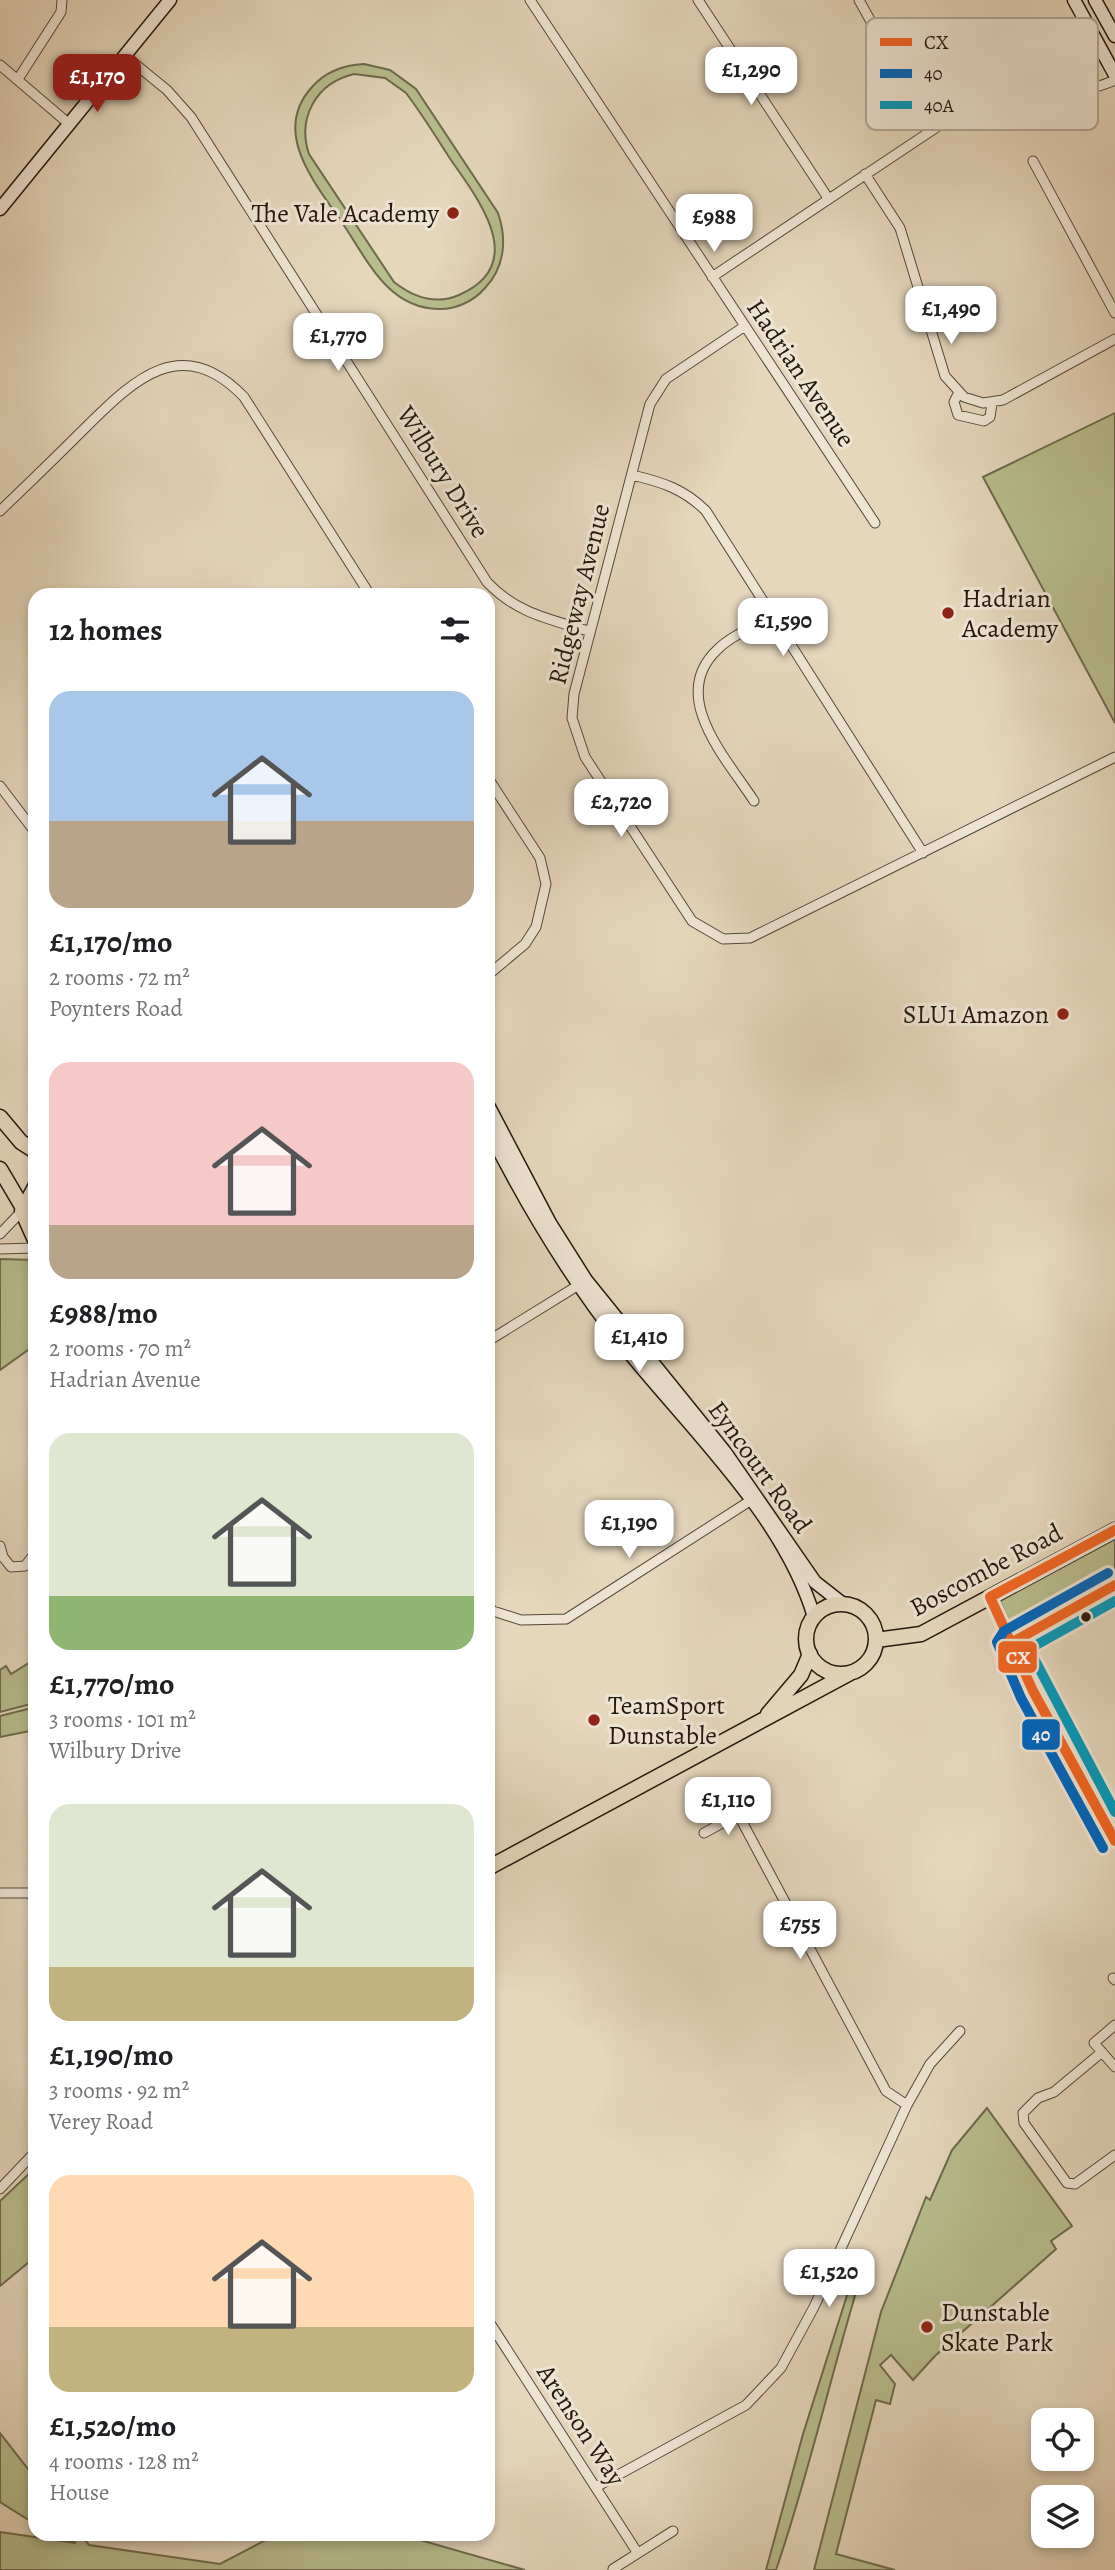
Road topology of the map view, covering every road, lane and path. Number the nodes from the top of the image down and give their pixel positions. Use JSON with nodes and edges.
{"nodes":[{"id":1,"x":62,"y":0,"type":"edge"},
{"id":2,"x":170,"y":0,"type":"edge"},
{"id":3,"x":530,"y":0,"type":"edge"},
{"id":4,"x":698,"y":0,"type":"edge"},
{"id":5,"x":859,"y":0,"type":"edge"},
{"id":6,"x":1074,"y":0,"type":"edge"},
{"id":7,"x":1095,"y":0,"type":"edge"},
{"id":8,"x":869,"y":18,"type":"edge"},
{"id":9,"x":1083,"y":18,"type":"edge"},
{"id":10,"x":1115,"y":36,"type":"edge"},
{"id":11,"x":1098,"y":46,"type":"edge"},
{"id":12,"x":124,"y":55,"type":"junction"},
{"id":13,"x":0,"y":65,"type":"edge"},
{"id":14,"x":1115,"y":78,"type":"edge"},
{"id":15,"x":18,"y":79,"type":"junction"},
{"id":16,"x":1098,"y":87,"type":"edge"},
{"id":17,"x":68,"y":123,"type":"junction"},
{"id":18,"x":931,"y":130,"type":"edge"},
{"id":19,"x":1033,"y":161,"type":"dead end"},
{"id":20,"x":865,"y":174,"type":"junction"},
{"id":21,"x":828,"y":198,"type":"junction"},
{"id":22,"x":0,"y":209,"type":"edge"},
{"id":23,"x":712,"y":277,"type":"junction"},
{"id":24,"x":1115,"y":313,"type":"edge"},
{"id":25,"x":744,"y":326,"type":"junction"},
{"id":26,"x":1115,"y":339,"type":"edge"},
{"id":27,"x":958,"y":392,"type":"junction"},
{"id":28,"x":992,"y":403,"type":"junction"},
{"id":29,"x":632,"y":475,"type":"junction"},
{"id":30,"x":0,"y":511,"type":"edge"},
{"id":31,"x":875,"y":523,"type":"dead end"},
{"id":32,"x":366,"y":588,"type":"edge"},
{"id":33,"x":493,"y":588,"type":"edge"},
{"id":34,"x":495,"y":590,"type":"edge"},
{"id":35,"x":774,"y":616,"type":"junction"},
{"id":36,"x":588,"y":631,"type":"junction"},
{"id":37,"x":1115,"y":757,"type":"edge"},
{"id":38,"x":0,"y":786,"type":"edge"},
{"id":39,"x":495,"y":789,"type":"edge"},
{"id":40,"x":754,"y":801,"type":"dead end"},
{"id":41,"x":28,"y":823,"type":"edge"},
{"id":42,"x":923,"y":853,"type":"junction"},
{"id":43,"x":503,"y":963,"type":"junction"},
{"id":44,"x":495,"y":965,"type":"edge"},
{"id":45,"x":495,"y":969,"type":"edge"},
{"id":46,"x":0,"y":1117,"type":"edge"},
{"id":47,"x":495,"y":1118,"type":"edge"},
{"id":48,"x":495,"y":1142,"type":"edge"},
{"id":49,"x":28,"y":1146,"type":"edge"},
{"id":50,"x":0,"y":1169,"type":"edge"},
{"id":51,"x":28,"y":1199,"type":"edge"},
{"id":52,"x":22,"y":1210,"type":"junction"},
{"id":53,"x":28,"y":1224,"type":"edge"},
{"id":54,"x":0,"y":1234,"type":"edge"},
{"id":55,"x":28,"y":1248,"type":"edge"},
{"id":56,"x":0,"y":1249,"type":"edge"},
{"id":57,"x":583,"y":1282,"type":"junction"},
{"id":58,"x":495,"y":1337,"type":"edge"},
{"id":59,"x":754,"y":1498,"type":"junction"},
{"id":60,"x":1115,"y":1530,"type":"edge"},
{"id":61,"x":0,"y":1546,"type":"edge"},
{"id":62,"x":28,"y":1562,"type":"edge"},
{"id":63,"x":1115,"y":1585,"type":"edge"},
{"id":64,"x":990,"y":1597,"type":"junction"},
{"id":65,"x":843,"y":1604,"type":"junction"},
{"id":66,"x":495,"y":1612,"type":"edge"},
{"id":67,"x":814,"y":1618,"type":"junction"},
{"id":68,"x":876,"y":1640,"type":"junction"},
{"id":69,"x":1011,"y":1643,"type":"junction"},
{"id":70,"x":810,"y":1654,"type":"junction"},
{"id":71,"x":850,"y":1673,"type":"junction"},
{"id":72,"x":754,"y":1728,"type":"junction"},
{"id":73,"x":723,"y":1786,"type":"dead end"},
{"id":74,"x":738,"y":1814,"type":"junction"},
{"id":75,"x":704,"y":1833,"type":"dead end"},
{"id":76,"x":1115,"y":1841,"type":"edge"},
{"id":77,"x":495,"y":1864,"type":"edge"},
{"id":78,"x":0,"y":1893,"type":"edge"},
{"id":79,"x":28,"y":1894,"type":"edge"},
{"id":80,"x":1115,"y":2025,"type":"edge"},
{"id":81,"x":960,"y":2031,"type":"dead end"},
{"id":82,"x":1102,"y":2052,"type":"junction"},
{"id":83,"x":1115,"y":2067,"type":"edge"},
{"id":84,"x":907,"y":2105,"type":"junction"},
{"id":85,"x":1115,"y":2155,"type":"edge"},
{"id":86,"x":28,"y":2159,"type":"edge"},
{"id":87,"x":0,"y":2189,"type":"edge"},
{"id":88,"x":495,"y":2331,"type":"edge"},
{"id":89,"x":596,"y":2487,"type":"junction"},
{"id":90,"x":674,"y":2531,"type":"dead end"},
{"id":91,"x":638,"y":2552,"type":"junction"},
{"id":92,"x":613,"y":2569,"type":"edge"}],
"edges":[{"from":1,"to":15,"type":"street"},
{"from":2,"to":12,"type":"street"},
{"from":3,"to":23,"type":"street","name":"Hadrian Avenue"},
{"from":4,"to":21,"type":"street"},
{"from":5,"to":8,"type":"street"},
{"from":6,"to":9,"type":"street"},
{"from":7,"to":10,"type":"street"},
{"from":11,"to":14,"type":"street"},
{"from":12,"to":17,"type":"street"},
{"from":12,"to":33,"type":"street","name":"Wilbury Drive"},
{"from":13,"to":15,"type":"street"},
{"from":14,"to":16,"type":"street"},
{"from":15,"to":17,"type":"street"},
{"from":17,"to":22,"type":"street"},
{"from":18,"to":20,"type":"street"},
{"from":19,"to":24,"type":"street"},
{"from":20,"to":21,"type":"street"},
{"from":20,"to":27,"type":"street"},
{"from":21,"to":23,"type":"street"},
{"from":23,"to":25,"type":"street","name":"Hadrian Avenue"},
{"from":25,"to":29,"type":"street","name":"Ridgeway Avenue"},
{"from":25,"to":31,"type":"street","name":"Hadrian Avenue"},
{"from":26,"to":28,"type":"street"},
{"from":27,"to":28,"type":"street"},
{"from":27,"to":28,"type":"street"},
{"from":29,"to":35,"type":"street"},
{"from":29,"to":36,"type":"street","name":"Ridgeway Avenue"},
{"from":30,"to":32,"type":"street"},
{"from":34,"to":36,"type":"street","name":"Wilbury Drive"},
{"from":35,"to":40,"type":"street"},
{"from":35,"to":42,"type":"street"},
{"from":36,"to":42,"type":"street","name":"Ridgeway Avenue"},
{"from":37,"to":42,"type":"street","name":"Ridgeway Avenue"},
{"from":38,"to":41,"type":"street"},
{"from":39,"to":43,"type":"street"},
{"from":43,"to":44,"type":"street"},
{"from":43,"to":45,"type":"street"},
{"from":46,"to":49,"type":"main road"},
{"from":47,"to":57,"type":"street","name":"Eyncourt Road"},
{"from":48,"to":57,"type":"street","name":"Eyncourt Road"},
{"from":50,"to":52,"type":"main road"},
{"from":51,"to":52,"type":"main road"},
{"from":52,"to":53,"type":"main road"},
{"from":52,"to":54,"type":"street"},
{"from":55,"to":56,"type":"street"},
{"from":57,"to":58,"type":"street"},
{"from":57,"to":59,"type":"street","name":"Eyncourt Road"},
{"from":59,"to":65,"type":"street","name":"Eyncourt Road"},
{"from":59,"to":66,"type":"street"},
{"from":59,"to":67,"type":"street","name":"Eyncourt Road"},
{"from":60,"to":64,"type":"main road","name":"Boscombe Road"},
{"from":61,"to":62,"type":"street"},
{"from":63,"to":69,"type":"street"},
{"from":64,"to":68,"type":"main road","name":"Boscombe Road"},
{"from":64,"to":69,"type":"street"},
{"from":65,"to":67,"type":"main road"},
{"from":65,"to":68,"type":"main road"},
{"from":67,"to":70,"type":"main road"},
{"from":68,"to":71,"type":"main road"},
{"from":69,"to":76,"type":"street"},
{"from":70,"to":71,"type":"main road"},
{"from":70,"to":72,"type":"main road"},
{"from":71,"to":72,"type":"main road"},
{"from":72,"to":77,"type":"main road"},
{"from":73,"to":74,"type":"street"},
{"from":74,"to":75,"type":"street"},
{"from":74,"to":84,"type":"street"},
{"from":78,"to":79,"type":"street"},
{"from":80,"to":82,"type":"street"},
{"from":81,"to":84,"type":"street"},
{"from":82,"to":83,"type":"street"},
{"from":82,"to":85,"type":"street"},
{"from":84,"to":89,"type":"street"},
{"from":86,"to":87,"type":"street"},
{"from":88,"to":89,"type":"street","name":"Arenson Way"},
{"from":89,"to":91,"type":"street","name":"Arenson Way"},
{"from":90,"to":91,"type":"street"},
{"from":91,"to":92,"type":"street"}]}
